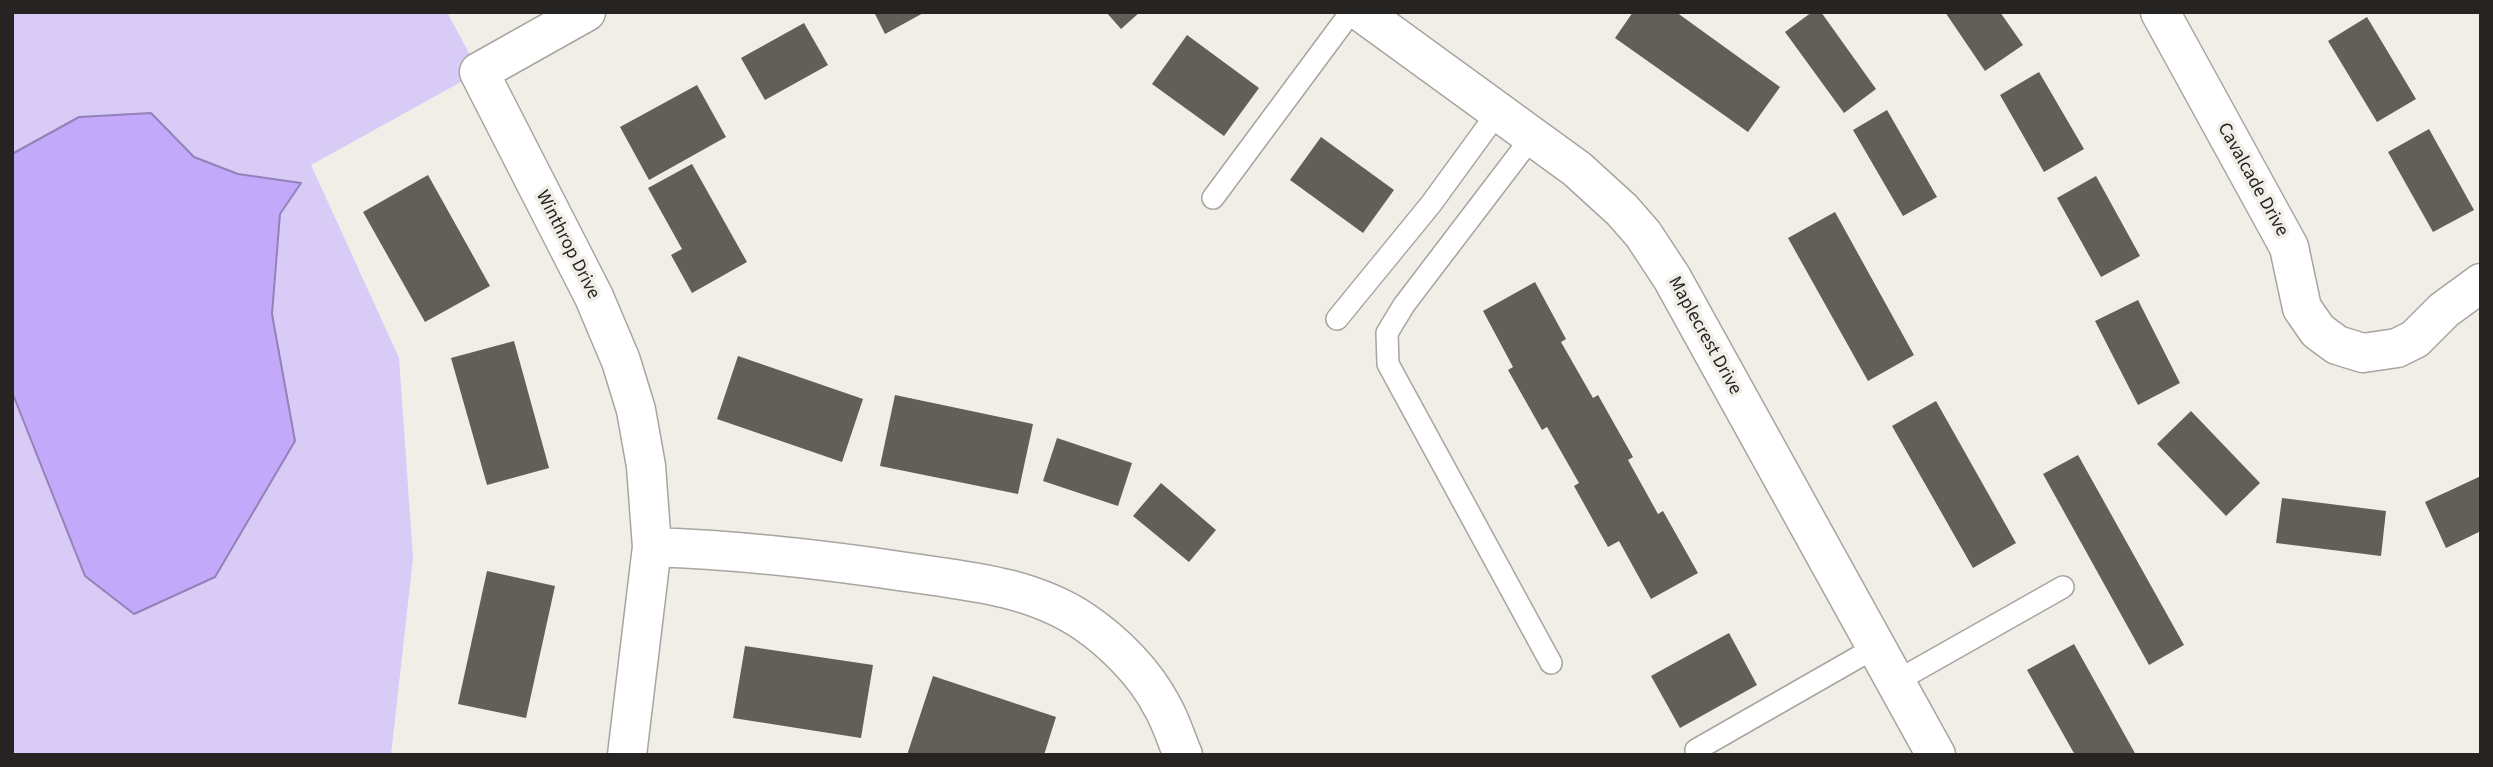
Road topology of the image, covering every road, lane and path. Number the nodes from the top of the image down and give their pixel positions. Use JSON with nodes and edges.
{"nodes":[{"id":1,"x":586,"y":12,"type":"edge"},
{"id":2,"x":1352,"y":12,"type":"edge"},
{"id":3,"x":1361,"y":12,"type":"edge"},
{"id":4,"x":2160,"y":12,"type":"edge"},
{"id":5,"x":1498,"y":112,"type":"junction"},
{"id":6,"x":1532,"y":137,"type":"junction"},
{"id":7,"x":1213,"y":198,"type":"dead end"},
{"id":8,"x":2481,"y":283,"type":"edge"},
{"id":9,"x":1337,"y":318,"type":"dead end"},
{"id":10,"x":652,"y":547,"type":"junction"},
{"id":11,"x":2063,"y":587,"type":"dead end"},
{"id":12,"x":1876,"y":647,"type":"junction"},
{"id":13,"x":1551,"y":663,"type":"dead end"},
{"id":14,"x":1895,"y":682,"type":"junction"},
{"id":15,"x":627,"y":755,"type":"edge"},
{"id":16,"x":1183,"y":755,"type":"edge"},
{"id":17,"x":1699,"y":755,"type":"edge"},
{"id":18,"x":1936,"y":755,"type":"edge"}],
"edges":[{"from":1,"to":10,"type":"street","name":"Winthrop Drive"},
{"from":2,"to":7,"type":"lane"},
{"from":3,"to":5,"type":"street","name":"Maplecrest Drive"},
{"from":4,"to":8,"type":"street","name":"Cavalcade Drive"},
{"from":5,"to":6,"type":"street","name":"Maplecrest Drive"},
{"from":5,"to":9,"type":"lane"},
{"from":6,"to":12,"type":"street","name":"Maplecrest Drive"},
{"from":6,"to":13,"type":"lane"},
{"from":10,"to":15,"type":"street","name":"Winthrop Drive"},
{"from":10,"to":16,"type":"street"},
{"from":11,"to":14,"type":"lane"},
{"from":12,"to":14,"type":"street","name":"Maplecrest Drive"},
{"from":12,"to":17,"type":"lane"},
{"from":14,"to":18,"type":"street","name":"Maplecrest Drive"}]}
